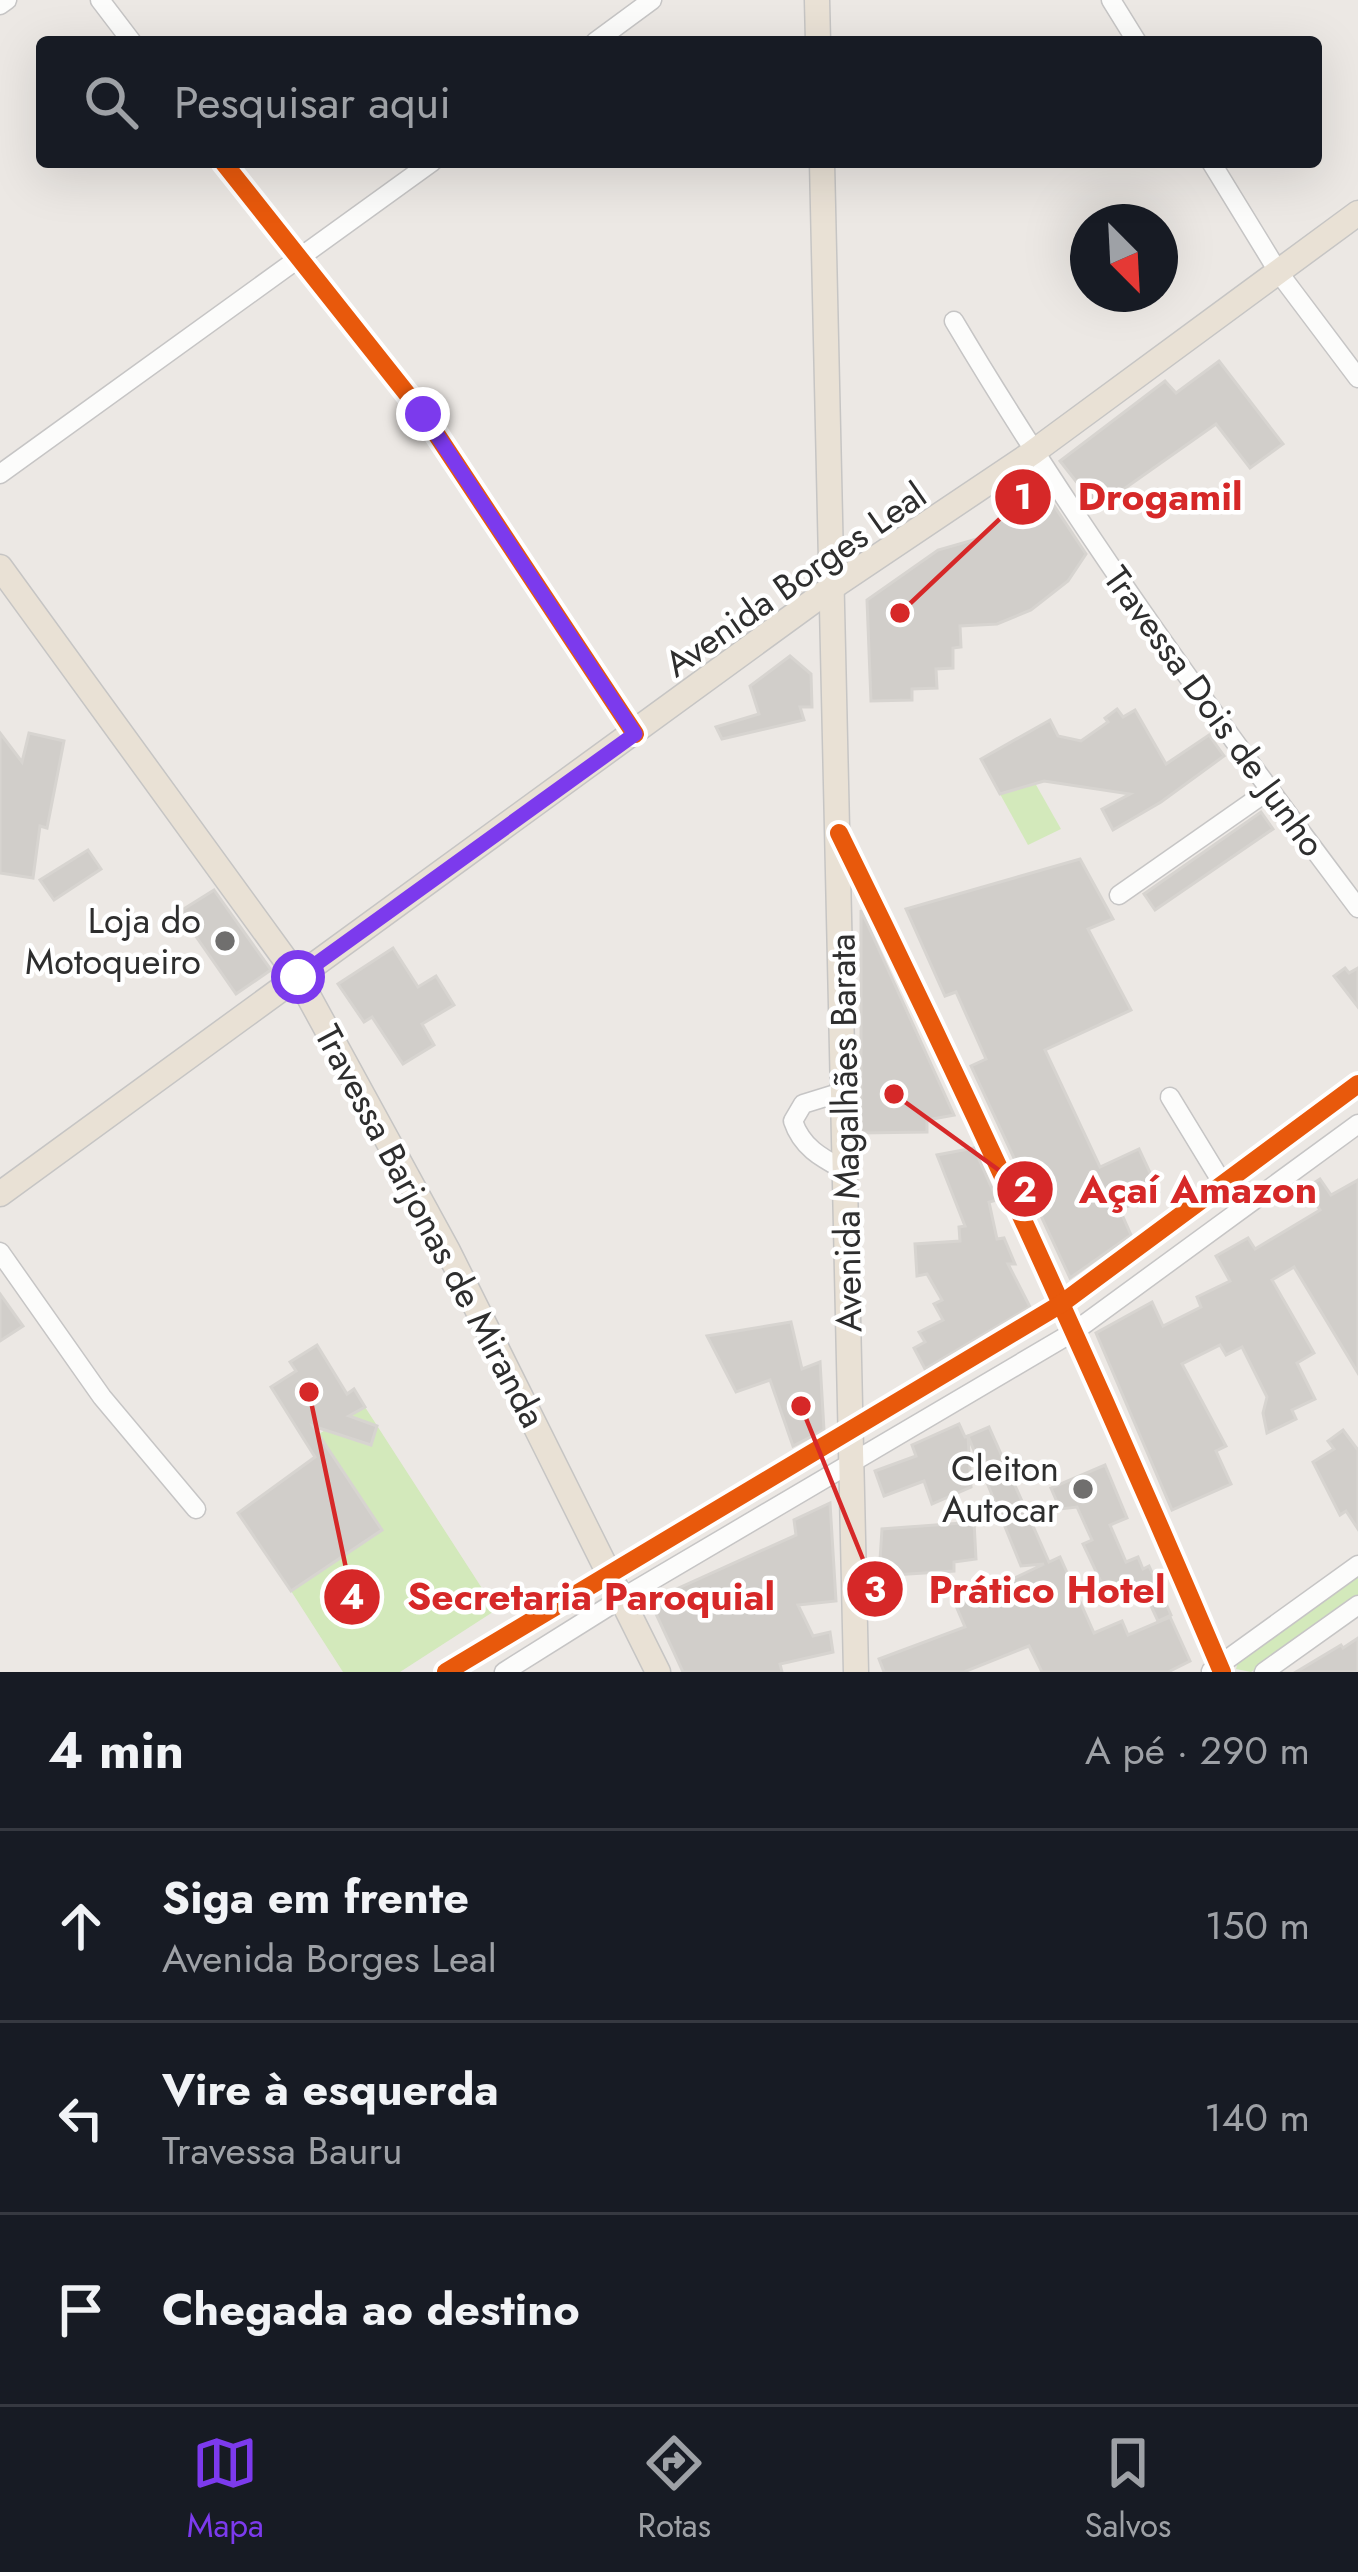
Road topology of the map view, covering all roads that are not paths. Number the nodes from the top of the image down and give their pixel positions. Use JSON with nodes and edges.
{"nodes":[{"id":1,"x":100,"y":0,"type":"edge"},
{"id":2,"x":652,"y":0,"type":"edge"},
{"id":3,"x":817,"y":0,"type":"edge"},
{"id":4,"x":1111,"y":0,"type":"edge"},
{"id":5,"x":127,"y":36,"type":"edge"},
{"id":6,"x":603,"y":36,"type":"edge"},
{"id":7,"x":818,"y":36,"type":"edge"},
{"id":8,"x":1133,"y":36,"type":"edge"},
{"id":9,"x":228,"y":168,"type":"edge"},
{"id":10,"x":424,"y":168,"type":"edge"},
{"id":11,"x":822,"y":168,"type":"edge"},
{"id":12,"x":1215,"y":168,"type":"edge"},
{"id":13,"x":1358,"y":213,"type":"edge"},
{"id":14,"x":298,"y":260,"type":"junction"},
{"id":15,"x":1280,"y":273,"type":"junction"},
{"id":16,"x":954,"y":321,"type":"dead end"},
{"id":17,"x":1358,"y":378,"type":"edge"},
{"id":18,"x":1032,"y":453,"type":"junction"},
{"id":19,"x":0,"y":474,"type":"edge"},
{"id":20,"x":0,"y":567,"type":"edge"},
{"id":21,"x":834,"y":586,"type":"junction"},
{"id":22,"x":635,"y":734,"type":"junction"},
{"id":23,"x":1269,"y":790,"type":"junction"},
{"id":24,"x":839,"y":833,"type":"junction"},
{"id":25,"x":1119,"y":895,"type":"dead end"},
{"id":26,"x":1358,"y":908,"type":"edge"},
{"id":27,"x":298,"y":977,"type":"junction"},
{"id":28,"x":1358,"y":1084,"type":"edge"},
{"id":29,"x":844,"y":1091,"type":"junction"},
{"id":30,"x":1170,"y":1097,"type":"dead end"},
{"id":31,"x":1358,"y":1124,"type":"edge"},
{"id":32,"x":846,"y":1171,"type":"junction"},
{"id":33,"x":1223,"y":1184,"type":"junction"},
{"id":34,"x":0,"y":1195,"type":"edge"},
{"id":35,"x":0,"y":1252,"type":"edge"},
{"id":36,"x":1061,"y":1304,"type":"junction"},
{"id":37,"x":1076,"y":1331,"type":"junction"},
{"id":38,"x":851,"y":1429,"type":"junction"},
{"id":39,"x":850,"y":1463,"type":"junction"},
{"id":40,"x":196,"y":1509,"type":"dead end"},
{"id":41,"x":1358,"y":1565,"type":"edge"},
{"id":42,"x":611,"y":1574,"type":"junction"},
{"id":43,"x":622,"y":1598,"type":"junction"},
{"id":44,"x":1358,"y":1605,"type":"edge"},
{"id":45,"x":500,"y":1640,"type":"junction"},
{"id":46,"x":510,"y":1668,"type":"edge"},
{"id":47,"x":1217,"y":1670,"type":"edge"},
{"id":48,"x":446,"y":1672,"type":"edge"},
{"id":49,"x":658,"y":1672,"type":"edge"},
{"id":50,"x":856,"y":1672,"type":"edge"},
{"id":51,"x":1264,"y":1672,"type":"edge"}],
"edges":[{"from":1,"to":5,"type":"street"},
{"from":2,"to":6,"type":"street"},
{"from":3,"to":7,"type":"main road"},
{"from":4,"to":8,"type":"street"},
{"from":9,"to":14,"type":"street"},
{"from":10,"to":14,"type":"street"},
{"from":11,"to":21,"type":"main road","name":"Avenida Magalhães Barata"},
{"from":12,"to":15,"type":"street"},
{"from":13,"to":15,"type":"main road","name":"Avenida Borges Leal"},
{"from":14,"to":19,"type":"street"},
{"from":14,"to":22,"type":"street"},
{"from":15,"to":17,"type":"street"},
{"from":15,"to":18,"type":"main road","name":"Avenida Borges Leal"},
{"from":16,"to":18,"type":"street","name":"Travessa Dois de Junho"},
{"from":18,"to":21,"type":"main road","name":"Avenida Borges Leal"},
{"from":18,"to":23,"type":"street","name":"Travessa Dois de Junho"},
{"from":20,"to":27,"type":"main road","name":"Travessa Barjonas de Miranda"},
{"from":21,"to":22,"type":"main road","name":"Avenida Borges Leal"},
{"from":21,"to":24,"type":"main road","name":"Avenida Magalhães Barata"},
{"from":22,"to":27,"type":"main road","name":"Avenida Borges Leal"},
{"from":23,"to":25,"type":"street"},
{"from":23,"to":26,"type":"street","name":"Travessa Dois de Junho"},
{"from":24,"to":29,"type":"main road","name":"Avenida Magalhães Barata"},
{"from":24,"to":36,"type":"street"},
{"from":27,"to":34,"type":"main road","name":"Avenida Borges Leal"},
{"from":27,"to":42,"type":"main road","name":"Travessa Barjonas de Miranda"},
{"from":28,"to":33,"type":"street"},
{"from":29,"to":32,"type":"main road","name":"Avenida Magalhães Barata"},
{"from":29,"to":32,"type":"street"},
{"from":30,"to":33,"type":"street"},
{"from":31,"to":37,"type":"street"},
{"from":32,"to":38,"type":"main road","name":"Avenida Magalhães Barata"},
{"from":33,"to":36,"type":"street"},
{"from":35,"to":40,"type":"street"},
{"from":36,"to":37,"type":"street"},
{"from":36,"to":38,"type":"street"},
{"from":37,"to":39,"type":"street"},
{"from":37,"to":47,"type":"street"},
{"from":38,"to":39,"type":"main road","name":"Avenida Magalhães Barata"},
{"from":38,"to":42,"type":"street"},
{"from":39,"to":43,"type":"street"},
{"from":39,"to":50,"type":"main road","name":"Avenida Magalhães Barata"},
{"from":41,"to":47,"type":"street"},
{"from":42,"to":43,"type":"main road","name":"Travessa Barjonas de Miranda"},
{"from":42,"to":45,"type":"street"},
{"from":43,"to":46,"type":"street"},
{"from":43,"to":49,"type":"main road","name":"Travessa Barjonas de Miranda"},
{"from":44,"to":51,"type":"street"},
{"from":45,"to":46,"type":"street"},
{"from":45,"to":48,"type":"street"}]}
